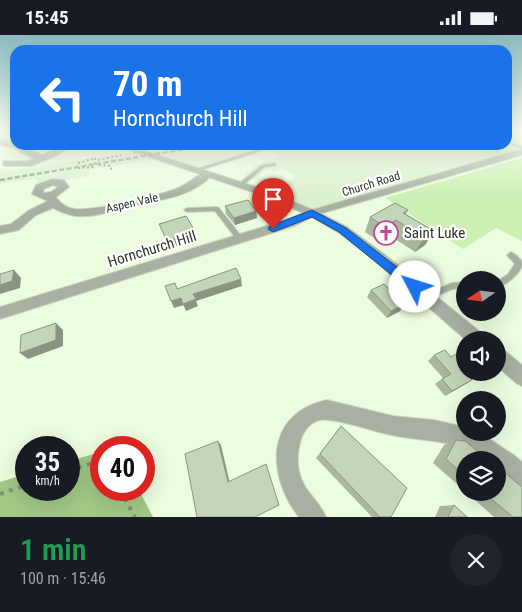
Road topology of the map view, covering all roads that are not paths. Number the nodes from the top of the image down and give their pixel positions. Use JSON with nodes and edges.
{"nodes":[{"id":1,"x":29,"y":152,"type":"edge"},
{"id":2,"x":57,"y":152,"type":"edge"},
{"id":3,"x":132,"y":152,"type":"edge"},
{"id":4,"x":254,"y":152,"type":"edge"},
{"id":5,"x":520,"y":152,"type":"edge"},
{"id":6,"x":41,"y":159,"type":"junction"},
{"id":7,"x":6,"y":163,"type":"dead end"},
{"id":8,"x":274,"y":165,"type":"dead end"},
{"id":9,"x":196,"y":171,"type":"junction"},
{"id":10,"x":208,"y":174,"type":"junction"},
{"id":11,"x":240,"y":185,"type":"junction"},
{"id":12,"x":187,"y":210,"type":"dead end"},
{"id":13,"x":312,"y":213,"type":"junction"},
{"id":14,"x":0,"y":230,"type":"edge"},
{"id":15,"x":240,"y":239,"type":"junction"},
{"id":16,"x":511,"y":255,"type":"dead end"},
{"id":17,"x":506,"y":279,"type":"edge"},
{"id":18,"x":456,"y":286,"type":"edge"},
{"id":19,"x":426,"y":297,"type":"junction"},
{"id":20,"x":0,"y":313,"type":"edge"},
{"id":21,"x":467,"y":331,"type":"edge"},
{"id":22,"x":506,"y":363,"type":"edge"},
{"id":23,"x":522,"y":377,"type":"edge"},
{"id":24,"x":522,"y":477,"type":"edge"},
{"id":25,"x":314,"y":517,"type":"edge"}],
"edges":[{"from":1,"to":6,"type":"street"},
{"from":2,"to":6,"type":"street"},
{"from":3,"to":9,"type":"street"},
{"from":4,"to":9,"type":"lane"},
{"from":5,"to":13,"type":"street","name":"Church Road"},
{"from":6,"to":7,"type":"street"},
{"from":8,"to":11,"type":"lane"},
{"from":9,"to":10,"type":"street"},
{"from":10,"to":11,"type":"street"},
{"from":10,"to":14,"type":"street","name":"Aspen Vale"},
{"from":11,"to":13,"type":"street"},
{"from":12,"to":15,"type":"lane"},
{"from":13,"to":15,"type":"street","name":"Hornchurch Hill"},
{"from":13,"to":19,"type":"street"},
{"from":15,"to":20,"type":"street","name":"Hornchurch Hill"},
{"from":16,"to":17,"type":"lane"},
{"from":18,"to":19,"type":"lane"},
{"from":19,"to":21,"type":"street"},
{"from":22,"to":23,"type":"street"},
{"from":24,"to":25,"type":"street"}]}
